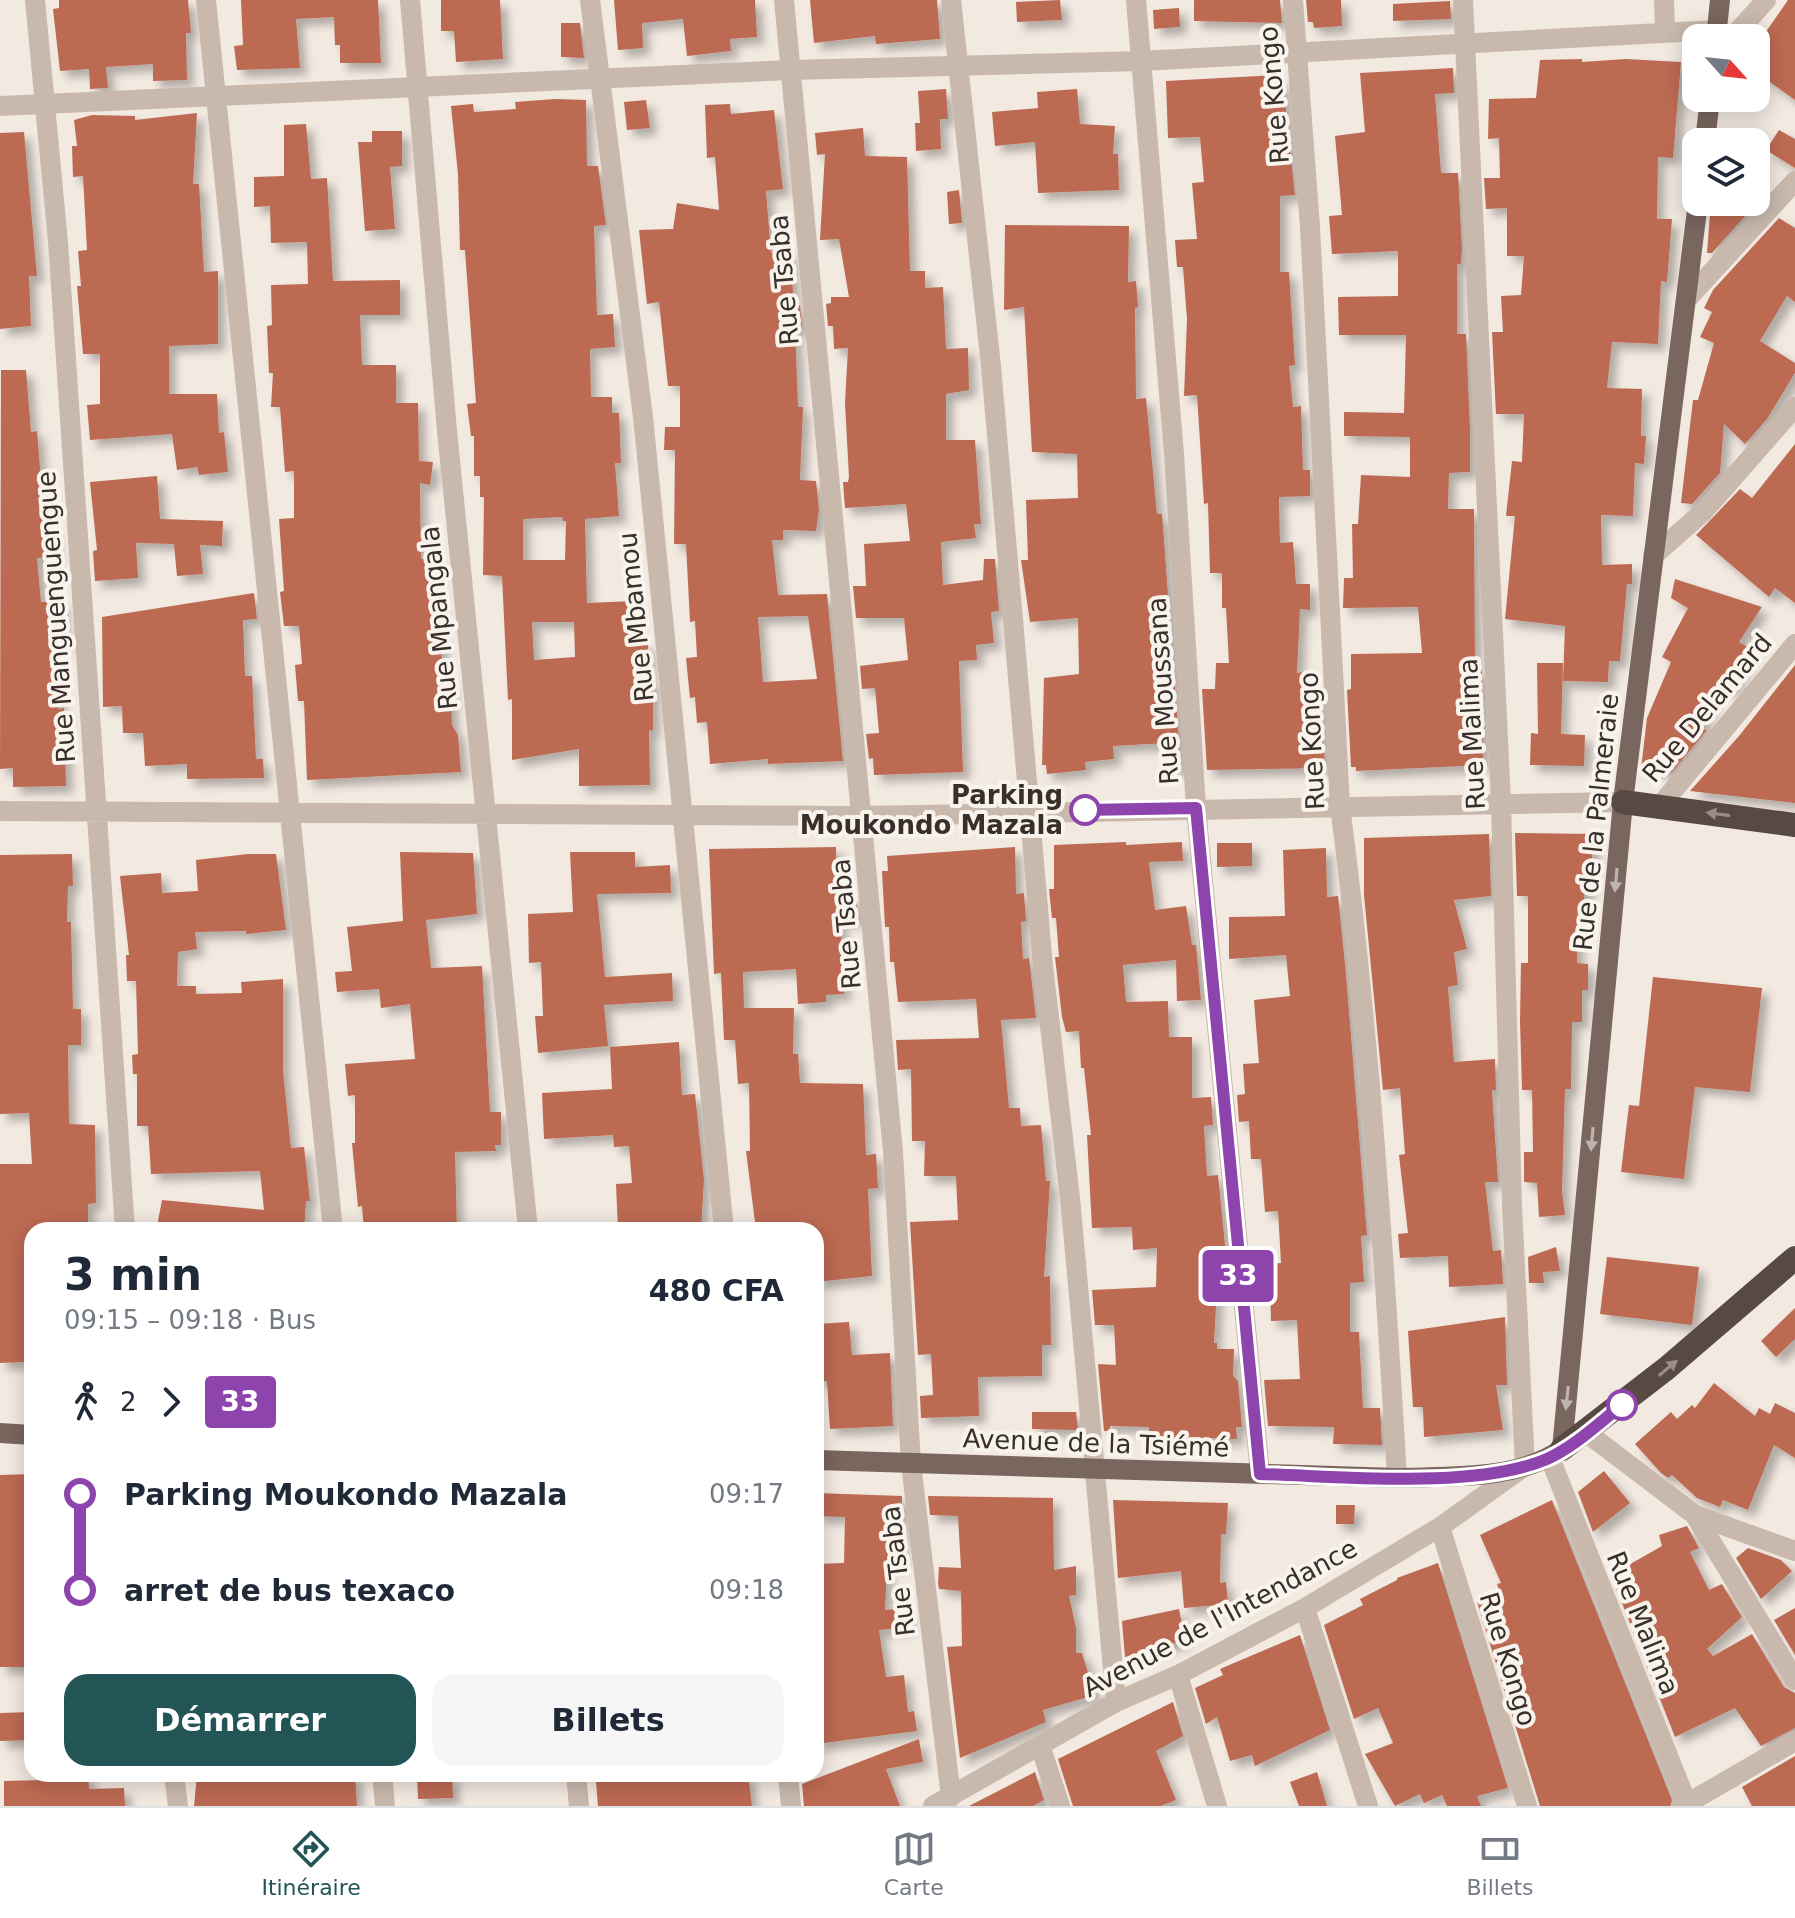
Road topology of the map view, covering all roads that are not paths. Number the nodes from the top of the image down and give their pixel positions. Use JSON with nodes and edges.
{"nodes":[{"id":1,"x":35,"y":0,"type":"edge"},
{"id":2,"x":206,"y":0,"type":"edge"},
{"id":3,"x":410,"y":0,"type":"edge"},
{"id":4,"x":590,"y":0,"type":"edge"},
{"id":5,"x":784,"y":0,"type":"edge"},
{"id":6,"x":951,"y":0,"type":"edge"},
{"id":7,"x":1136,"y":0,"type":"edge"},
{"id":8,"x":1293,"y":0,"type":"edge"},
{"id":9,"x":1463,"y":0,"type":"edge"},
{"id":10,"x":1664,"y":0,"type":"edge"},
{"id":11,"x":1720,"y":0,"type":"edge"},
{"id":12,"x":1766,"y":0,"type":"edge"},
{"id":13,"x":1721,"y":24,"type":"edge"},
{"id":14,"x":1736,"y":24,"type":"edge"},
{"id":15,"x":1665,"y":32,"type":"junction"},
{"id":16,"x":1682,"y":33,"type":"edge"},
{"id":17,"x":1465,"y":42,"type":"junction"},
{"id":18,"x":1295,"y":54,"type":"junction"},
{"id":19,"x":1141,"y":61,"type":"junction"},
{"id":20,"x":956,"y":65,"type":"junction"},
{"id":21,"x":790,"y":70,"type":"junction"},
{"id":22,"x":598,"y":81,"type":"junction"},
{"id":23,"x":420,"y":89,"type":"junction"},
{"id":24,"x":213,"y":96,"type":"junction"},
{"id":25,"x":43,"y":104,"type":"junction"},
{"id":26,"x":0,"y":106,"type":"edge"},
{"id":27,"x":1795,"y":181,"type":"edge"},
{"id":28,"x":1697,"y":216,"type":"edge"},
{"id":29,"x":1689,"y":297,"type":"junction"},
{"id":30,"x":1795,"y":407,"type":"edge"},
{"id":31,"x":1653,"y":556,"type":"junction"},
{"id":32,"x":1795,"y":644,"type":"edge"},
{"id":33,"x":1623,"y":802,"type":"junction"},
{"id":34,"x":1501,"y":803,"type":"junction"},
{"id":35,"x":1340,"y":806,"type":"junction"},
{"id":36,"x":1660,"y":806,"type":"junction"},
{"id":37,"x":1196,"y":808,"type":"junction"},
{"id":38,"x":95,"y":810,"type":"junction"},
{"id":39,"x":0,"y":811,"type":"edge"},
{"id":40,"x":1029,"y":811,"type":"junction"},
{"id":41,"x":288,"y":815,"type":"junction"},
{"id":42,"x":681,"y":815,"type":"junction"},
{"id":43,"x":862,"y":816,"type":"junction"},
{"id":44,"x":485,"y":817,"type":"junction"},
{"id":45,"x":1795,"y":825,"type":"edge"},
{"id":46,"x":124,"y":1222,"type":"edge"},
{"id":47,"x":332,"y":1222,"type":"edge"},
{"id":48,"x":527,"y":1222,"type":"edge"},
{"id":49,"x":723,"y":1222,"type":"edge"},
{"id":50,"x":1794,"y":1261,"type":"edge"},
{"id":51,"x":0,"y":1433,"type":"edge"},
{"id":52,"x":1587,"y":1433,"type":"junction"},
{"id":53,"x":24,"y":1434,"type":"edge"},
{"id":54,"x":1556,"y":1454,"type":"junction"},
{"id":55,"x":824,"y":1460,"type":"edge"},
{"id":56,"x":911,"y":1464,"type":"junction"},
{"id":57,"x":1525,"y":1466,"type":"junction"},
{"id":58,"x":1093,"y":1469,"type":"junction"},
{"id":59,"x":1260,"y":1474,"type":"junction"},
{"id":60,"x":1397,"y":1478,"type":"junction"},
{"id":61,"x":1695,"y":1515,"type":"junction"},
{"id":62,"x":1440,"y":1527,"type":"junction"},
{"id":63,"x":1795,"y":1551,"type":"edge"},
{"id":64,"x":1305,"y":1608,"type":"junction"},
{"id":65,"x":1178,"y":1675,"type":"junction"},
{"id":66,"x":1795,"y":1680,"type":"edge"},
{"id":67,"x":1116,"y":1702,"type":"junction"},
{"id":68,"x":1795,"y":1741,"type":"edge"},
{"id":69,"x":1040,"y":1745,"type":"junction"},
{"id":70,"x":175,"y":1782,"type":"edge"},
{"id":71,"x":383,"y":1782,"type":"edge"},
{"id":72,"x":577,"y":1782,"type":"edge"},
{"id":73,"x":789,"y":1782,"type":"edge"},
{"id":74,"x":942,"y":1801,"type":"edge"},
{"id":75,"x":1686,"y":1805,"type":"edge"},
{"id":76,"x":178,"y":1806,"type":"edge"},
{"id":77,"x":385,"y":1806,"type":"edge"},
{"id":78,"x":579,"y":1806,"type":"edge"},
{"id":79,"x":791,"y":1806,"type":"edge"},
{"id":80,"x":1060,"y":1806,"type":"edge"},
{"id":81,"x":1217,"y":1806,"type":"edge"},
{"id":82,"x":1368,"y":1806,"type":"edge"},
{"id":83,"x":1527,"y":1806,"type":"edge"}],
"edges":[{"from":1,"to":25,"type":"street","name":"Rue Manguenguengue"},
{"from":2,"to":24,"type":"street"},
{"from":3,"to":23,"type":"street","name":"Rue Mpangala"},
{"from":4,"to":22,"type":"street","name":"Rue Mbamou"},
{"from":5,"to":21,"type":"street","name":"Rue Tsaba"},
{"from":6,"to":20,"type":"street"},
{"from":7,"to":19,"type":"street","name":"Rue Moussana"},
{"from":8,"to":18,"type":"street","name":"Rue Kongo"},
{"from":9,"to":17,"type":"street","name":"Rue Malima"},
{"from":10,"to":15,"type":"street"},
{"from":11,"to":13,"type":"main road"},
{"from":12,"to":14,"type":"street"},
{"from":15,"to":16,"type":"street"},
{"from":15,"to":17,"type":"street"},
{"from":17,"to":18,"type":"street"},
{"from":17,"to":34,"type":"street","name":"Rue Malima"},
{"from":18,"to":19,"type":"street"},
{"from":18,"to":35,"type":"street","name":"Rue Kongo"},
{"from":19,"to":20,"type":"street"},
{"from":19,"to":37,"type":"street","name":"Rue Moussana"},
{"from":20,"to":21,"type":"street"},
{"from":20,"to":40,"type":"street"},
{"from":21,"to":22,"type":"street"},
{"from":21,"to":43,"type":"street","name":"Rue Tsaba"},
{"from":22,"to":23,"type":"street"},
{"from":22,"to":42,"type":"street","name":"Rue Mbamou"},
{"from":23,"to":24,"type":"street"},
{"from":23,"to":44,"type":"street","name":"Rue Mpangala"},
{"from":24,"to":25,"type":"street"},
{"from":24,"to":41,"type":"street"},
{"from":25,"to":26,"type":"street"},
{"from":25,"to":38,"type":"street","name":"Rue Manguenguengue"},
{"from":27,"to":29,"type":"street"},
{"from":28,"to":29,"type":"main road","name":"Rue de la Palmeraie"},
{"from":29,"to":31,"type":"main road","name":"Rue de la Palmeraie"},
{"from":30,"to":31,"type":"street"},
{"from":31,"to":33,"type":"main road","name":"Rue de la Palmeraie"},
{"from":32,"to":36,"type":"street","name":"Rue Delamard"},
{"from":33,"to":34,"type":"street"},
{"from":33,"to":36,"type":"highway"},
{"from":33,"to":54,"type":"main road","name":"Rue de la Palmeraie","one_way":true},
{"from":34,"to":35,"type":"street"},
{"from":34,"to":57,"type":"street","name":"Rue Malima"},
{"from":35,"to":37,"type":"street"},
{"from":35,"to":60,"type":"street","name":"Rue Kongo"},
{"from":45,"to":36,"type":"highway","one_way":true},
{"from":37,"to":40,"type":"street"},
{"from":37,"to":59,"type":"street","name":"Rue Moussana"},
{"from":38,"to":39,"type":"street"},
{"from":38,"to":41,"type":"street"},
{"from":38,"to":46,"type":"street","name":"Rue Manguenguengue"},
{"from":40,"to":43,"type":"street"},
{"from":40,"to":58,"type":"street"},
{"from":41,"to":44,"type":"street"},
{"from":41,"to":47,"type":"street"},
{"from":42,"to":43,"type":"street"},
{"from":42,"to":44,"type":"street"},
{"from":42,"to":49,"type":"street","name":"Rue Mbamou"},
{"from":43,"to":56,"type":"street","name":"Rue Tsaba"},
{"from":44,"to":48,"type":"street","name":"Rue Mpangala"},
{"from":52,"to":50,"type":"highway","one_way":true},
{"from":51,"to":53,"type":"main road"},
{"from":52,"to":54,"type":"highway"},
{"from":52,"to":61,"type":"street"},
{"from":54,"to":57,"type":"main road","name":"Avenue de la Tsiémé"},
{"from":54,"to":75,"type":"street","name":"Rue Malima"},
{"from":55,"to":56,"type":"main road","name":"Avenue de la Tsiémé"},
{"from":56,"to":58,"type":"main road","name":"Avenue de la Tsiémé"},
{"from":56,"to":74,"type":"street","name":"Rue Tsaba"},
{"from":57,"to":60,"type":"main road","name":"Avenue de la Tsiémé"},
{"from":57,"to":62,"type":"street","name":"Avenue de l'Intendance"},
{"from":58,"to":59,"type":"main road","name":"Avenue de la Tsiémé"},
{"from":58,"to":67,"type":"street"},
{"from":59,"to":60,"type":"main road","name":"Avenue de la Tsiémé"},
{"from":61,"to":63,"type":"street"},
{"from":61,"to":66,"type":"street"},
{"from":62,"to":64,"type":"street","name":"Avenue de l'Intendance"},
{"from":62,"to":83,"type":"street","name":"Rue Kongo"},
{"from":64,"to":65,"type":"street","name":"Avenue de l'Intendance"},
{"from":64,"to":82,"type":"street"},
{"from":65,"to":67,"type":"street","name":"Avenue de l'Intendance"},
{"from":65,"to":81,"type":"street"},
{"from":67,"to":69,"type":"street","name":"Avenue de l'Intendance"},
{"from":68,"to":75,"type":"street"},
{"from":69,"to":74,"type":"street","name":"Avenue de l'Intendance"},
{"from":69,"to":80,"type":"street"},
{"from":70,"to":76,"type":"street"},
{"from":71,"to":77,"type":"street"},
{"from":72,"to":78,"type":"street"},
{"from":73,"to":79,"type":"street"}]}
